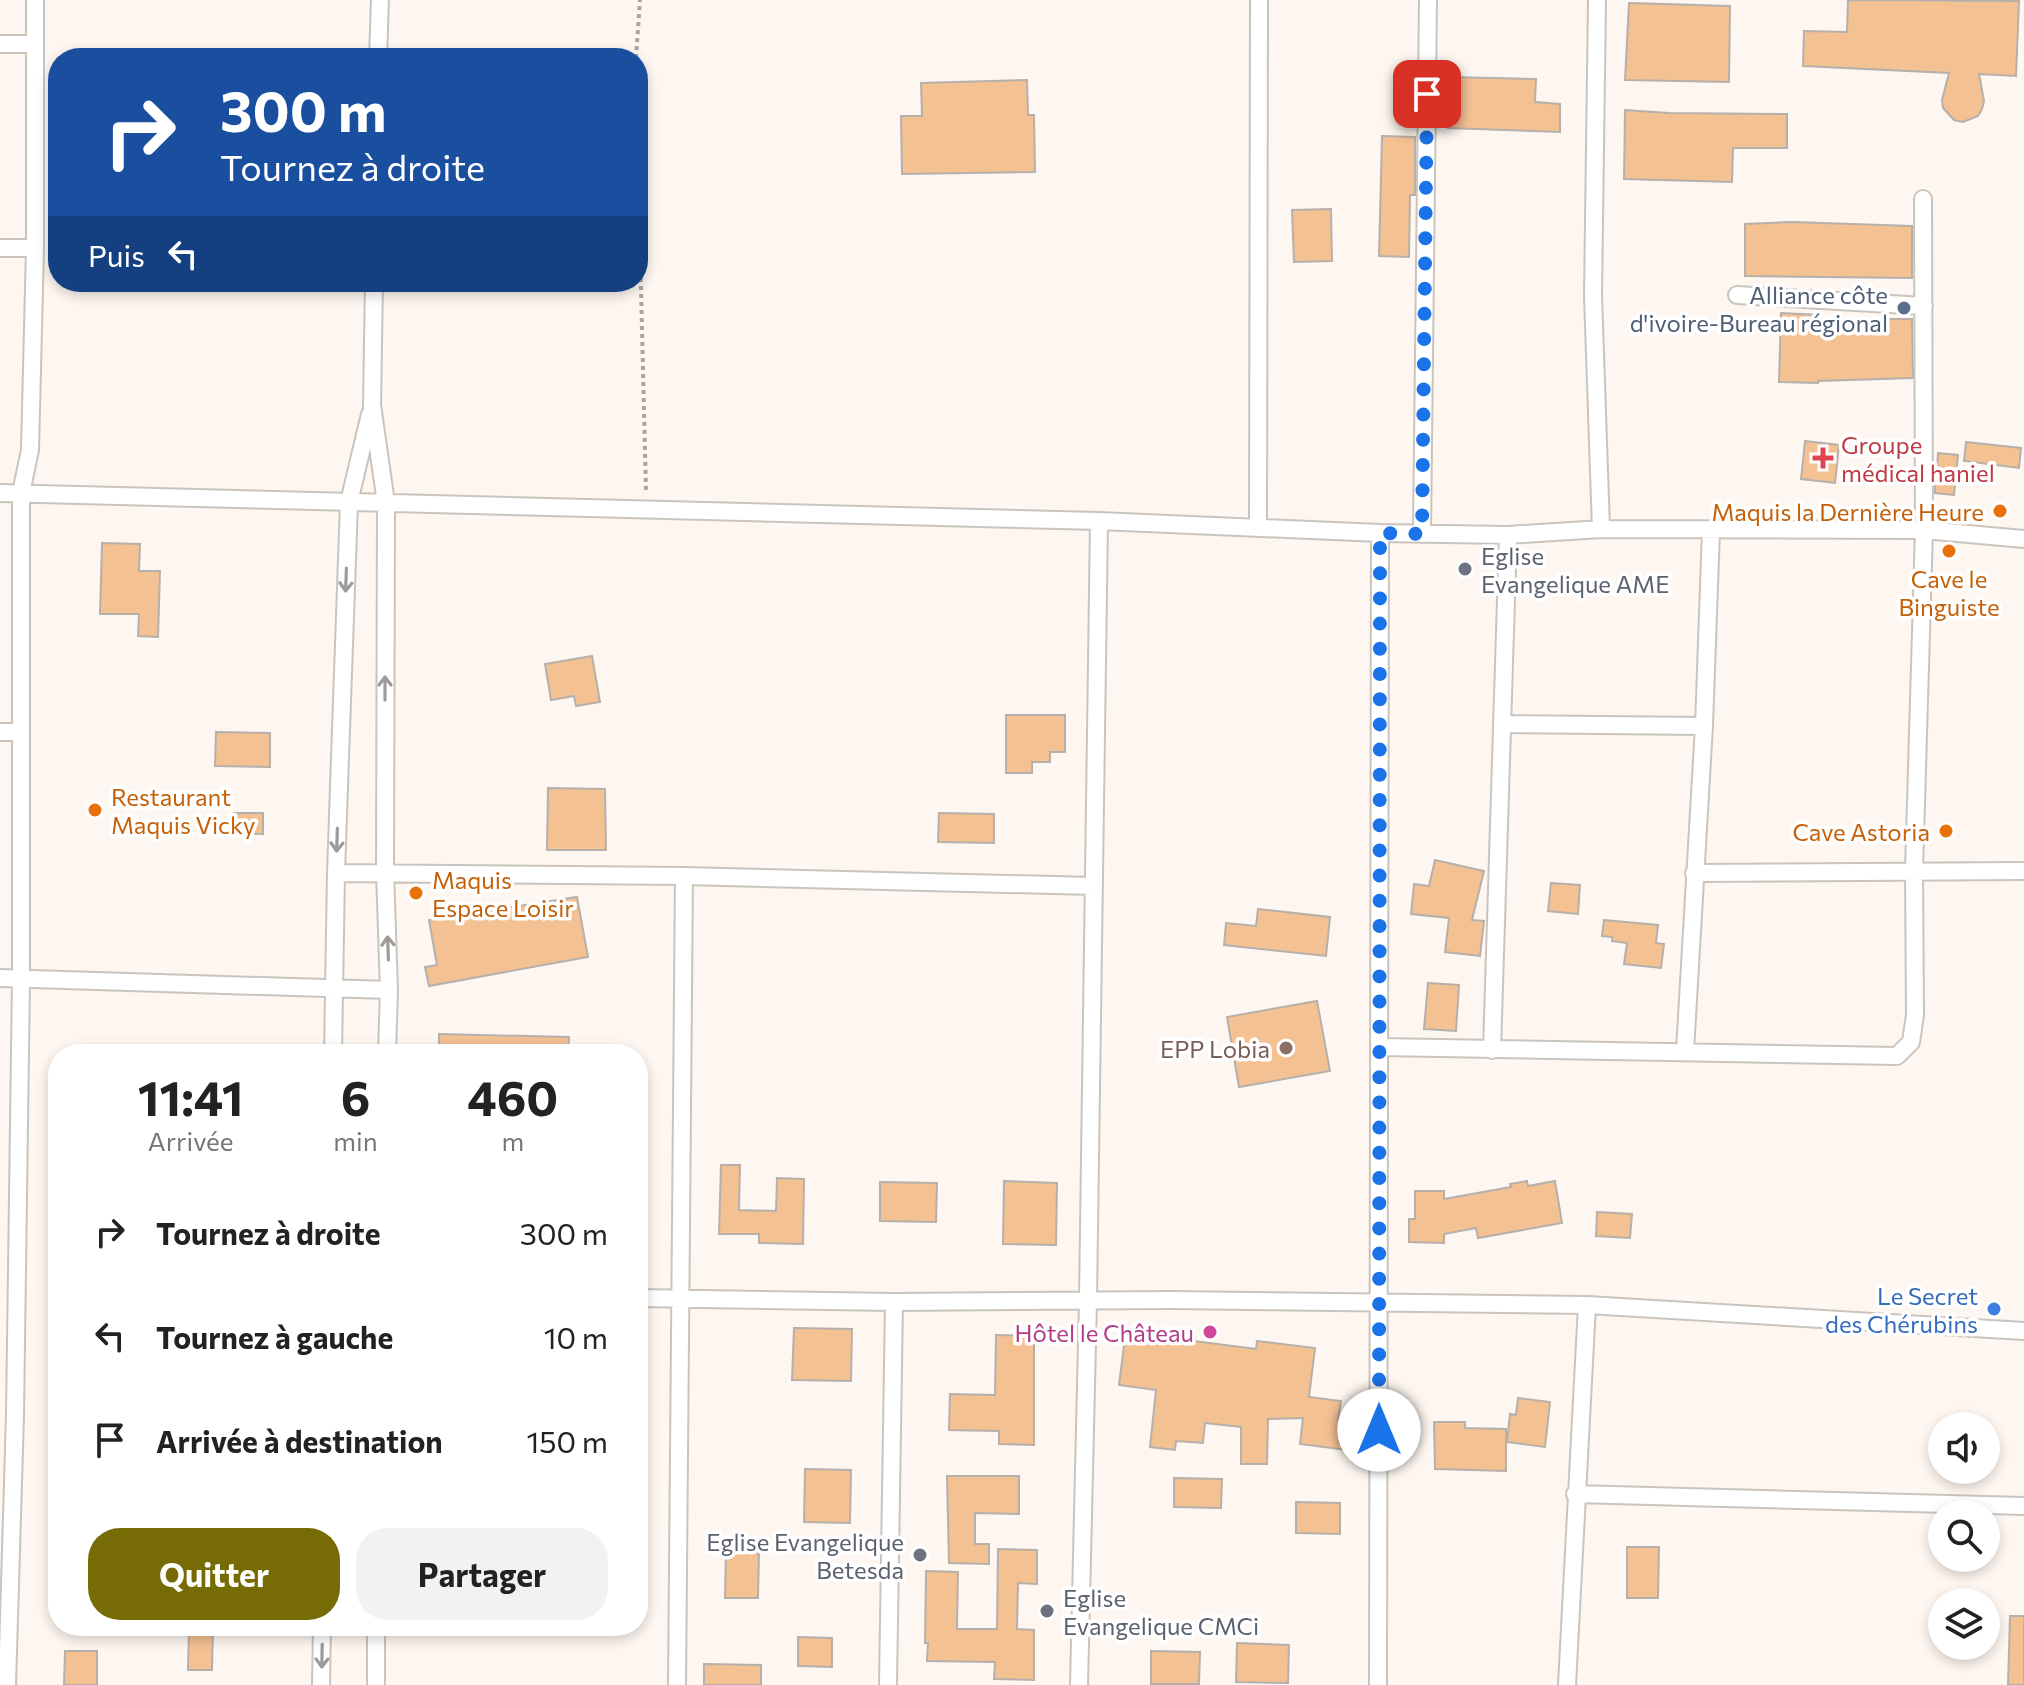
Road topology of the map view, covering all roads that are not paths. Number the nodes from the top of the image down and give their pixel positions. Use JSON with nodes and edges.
{"nodes":[{"id":1,"x":35,"y":0,"type":"edge"},
{"id":2,"x":380,"y":0,"type":"edge"},
{"id":3,"x":1259,"y":0,"type":"edge"},
{"id":4,"x":1428,"y":0,"type":"edge"},
{"id":5,"x":1597,"y":0,"type":"edge"},
{"id":6,"x":0,"y":44,"type":"edge"},
{"id":7,"x":34,"y":44,"type":"junction"},
{"id":8,"x":378,"y":48,"type":"edge"},
{"id":9,"x":1923,"y":199,"type":"dead end"},
{"id":10,"x":0,"y":248,"type":"edge"},
{"id":11,"x":35,"y":248,"type":"junction"},
{"id":12,"x":374,"y":292,"type":"edge"},
{"id":13,"x":1737,"y":295,"type":"dead end"},
{"id":14,"x":1924,"y":306,"type":"junction"},
{"id":15,"x":372,"y":405,"type":"junction"},
{"id":16,"x":0,"y":493,"type":"edge"},
{"id":17,"x":21,"y":493,"type":"junction"},
{"id":18,"x":349,"y":502,"type":"junction"},
{"id":19,"x":386,"y":503,"type":"junction"},
{"id":20,"x":1099,"y":521,"type":"junction"},
{"id":21,"x":1258,"y":528,"type":"junction"},
{"id":22,"x":1601,"y":529,"type":"junction"},
{"id":23,"x":1924,"y":530,"type":"junction"},
{"id":24,"x":1711,"y":531,"type":"junction"},
{"id":25,"x":1380,"y":533,"type":"junction"},
{"id":26,"x":1422,"y":534,"type":"junction"},
{"id":27,"x":1508,"y":535,"type":"junction"},
{"id":28,"x":2024,"y":539,"type":"edge"},
{"id":29,"x":1504,"y":724,"type":"junction"},
{"id":30,"x":1704,"y":726,"type":"junction"},
{"id":31,"x":0,"y":732,"type":"edge"},
{"id":32,"x":21,"y":732,"type":"junction"},
{"id":33,"x":1914,"y":870,"type":"junction"},
{"id":34,"x":2024,"y":871,"type":"edge"},
{"id":35,"x":385,"y":872,"type":"junction"},
{"id":36,"x":336,"y":873,"type":"junction"},
{"id":37,"x":1694,"y":873,"type":"junction"},
{"id":38,"x":684,"y":876,"type":"junction"},
{"id":39,"x":1093,"y":886,"type":"junction"},
{"id":40,"x":0,"y":978,"type":"edge"},
{"id":41,"x":21,"y":978,"type":"junction"},
{"id":42,"x":334,"y":988,"type":"junction"},
{"id":43,"x":389,"y":990,"type":"junction"},
{"id":44,"x":333,"y":1044,"type":"edge"},
{"id":45,"x":387,"y":1044,"type":"edge"},
{"id":46,"x":1381,"y":1047,"type":"junction"},
{"id":47,"x":1492,"y":1050,"type":"junction"},
{"id":48,"x":1685,"y":1051,"type":"junction"},
{"id":49,"x":8,"y":1202,"type":"edge"},
{"id":50,"x":648,"y":1298,"type":"edge"},
{"id":51,"x":681,"y":1300,"type":"junction"},
{"id":52,"x":1088,"y":1300,"type":"junction"},
{"id":53,"x":894,"y":1302,"type":"junction"},
{"id":54,"x":1379,"y":1302,"type":"junction"},
{"id":55,"x":1587,"y":1305,"type":"junction"},
{"id":56,"x":2024,"y":1331,"type":"edge"},
{"id":57,"x":8,"y":1415,"type":"edge"},
{"id":58,"x":1575,"y":1494,"type":"junction"},
{"id":59,"x":2024,"y":1506,"type":"edge"},
{"id":60,"x":4,"y":1635,"type":"edge"},
{"id":61,"x":322,"y":1636,"type":"edge"},
{"id":62,"x":376,"y":1636,"type":"edge"},
{"id":63,"x":7,"y":1685,"type":"edge"},
{"id":64,"x":321,"y":1685,"type":"edge"},
{"id":65,"x":376,"y":1685,"type":"edge"},
{"id":66,"x":677,"y":1685,"type":"edge"},
{"id":67,"x":888,"y":1685,"type":"edge"},
{"id":68,"x":1079,"y":1685,"type":"edge"},
{"id":69,"x":1378,"y":1685,"type":"edge"},
{"id":70,"x":1567,"y":1685,"type":"edge"}],
"edges":[{"from":1,"to":7,"type":"street"},
{"from":2,"to":8,"type":"street"},
{"from":3,"to":21,"type":"street"},
{"from":4,"to":26,"type":"street"},
{"from":5,"to":22,"type":"street"},
{"from":6,"to":7,"type":"street"},
{"from":7,"to":11,"type":"street"},
{"from":9,"to":14,"type":"street"},
{"from":10,"to":11,"type":"street"},
{"from":11,"to":17,"type":"street"},
{"from":12,"to":15,"type":"street"},
{"from":13,"to":14,"type":"street"},
{"from":14,"to":23,"type":"street"},
{"from":15,"to":18,"type":"street"},
{"from":15,"to":19,"type":"street"},
{"from":16,"to":17,"type":"street"},
{"from":17,"to":18,"type":"street"},
{"from":17,"to":32,"type":"street"},
{"from":18,"to":19,"type":"street"},
{"from":18,"to":36,"type":"street","one_way":true},
{"from":19,"to":20,"type":"street"},
{"from":35,"to":19,"type":"street","one_way":true},
{"from":20,"to":21,"type":"street"},
{"from":20,"to":39,"type":"street"},
{"from":21,"to":25,"type":"street"},
{"from":22,"to":24,"type":"street"},
{"from":22,"to":27,"type":"street"},
{"from":23,"to":24,"type":"street"},
{"from":23,"to":28,"type":"street"},
{"from":23,"to":33,"type":"street"},
{"from":24,"to":30,"type":"street"},
{"from":25,"to":26,"type":"street"},
{"from":25,"to":46,"type":"street"},
{"from":26,"to":27,"type":"street"},
{"from":27,"to":29,"type":"street"},
{"from":29,"to":30,"type":"street"},
{"from":29,"to":47,"type":"street"},
{"from":30,"to":37,"type":"street"},
{"from":31,"to":32,"type":"street"},
{"from":32,"to":41,"type":"street"},
{"from":33,"to":34,"type":"street"},
{"from":33,"to":37,"type":"street"},
{"from":33,"to":48,"type":"street"},
{"from":35,"to":36,"type":"street"},
{"from":35,"to":38,"type":"street"},
{"from":43,"to":35,"type":"street","one_way":true},
{"from":36,"to":42,"type":"street"},
{"from":37,"to":48,"type":"street"},
{"from":38,"to":39,"type":"street"},
{"from":38,"to":51,"type":"street"},
{"from":39,"to":52,"type":"street"},
{"from":40,"to":41,"type":"street"},
{"from":41,"to":42,"type":"street"},
{"from":41,"to":49,"type":"street"},
{"from":42,"to":43,"type":"street"},
{"from":42,"to":44,"type":"street"},
{"from":43,"to":45,"type":"street"},
{"from":46,"to":47,"type":"street"},
{"from":46,"to":54,"type":"street"},
{"from":47,"to":48,"type":"street"},
{"from":49,"to":57,"type":"street"},
{"from":50,"to":51,"type":"street"},
{"from":51,"to":53,"type":"street"},
{"from":51,"to":66,"type":"street"},
{"from":52,"to":53,"type":"street"},
{"from":52,"to":54,"type":"street"},
{"from":52,"to":68,"type":"street"},
{"from":53,"to":67,"type":"street"},
{"from":54,"to":55,"type":"street"},
{"from":54,"to":69,"type":"street"},
{"from":55,"to":56,"type":"street"},
{"from":55,"to":58,"type":"street"},
{"from":57,"to":60,"type":"street"},
{"from":58,"to":59,"type":"street"},
{"from":58,"to":70,"type":"street"},
{"from":60,"to":63,"type":"street"},
{"from":61,"to":64,"type":"street","one_way":true},
{"from":62,"to":65,"type":"street"}]}
